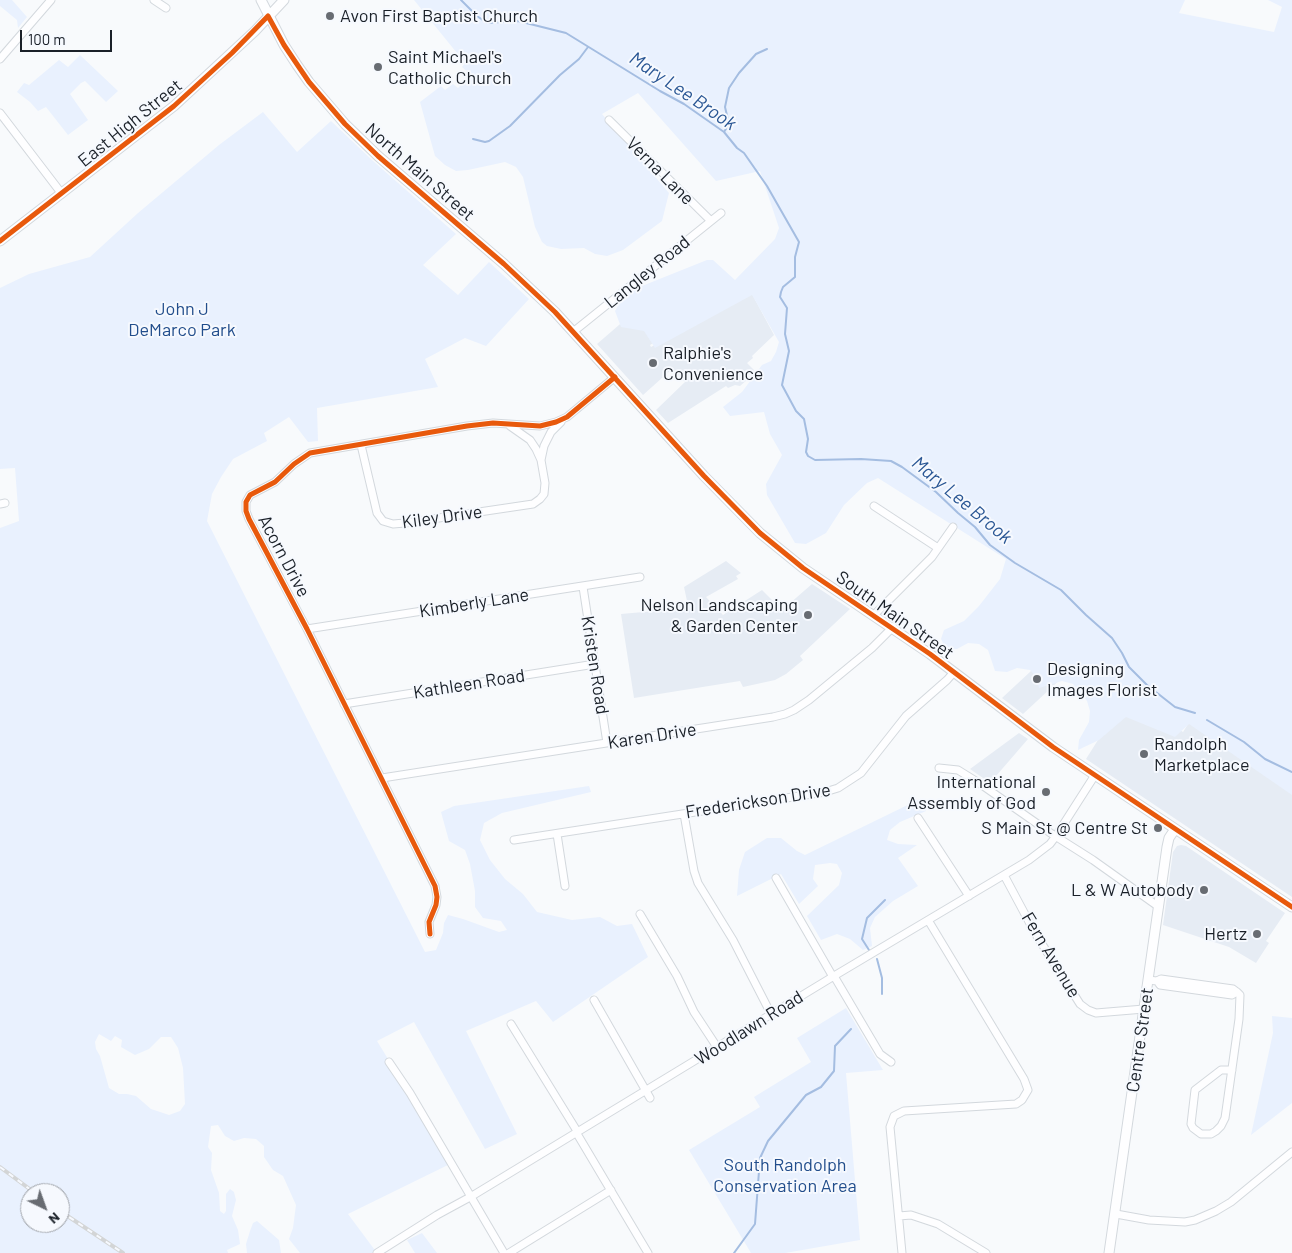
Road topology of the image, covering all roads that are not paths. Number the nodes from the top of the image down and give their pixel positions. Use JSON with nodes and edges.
{"nodes":[{"id":1,"x":51,"y":0,"type":"edge"},
{"id":2,"x":154,"y":0,"type":"edge"},
{"id":3,"x":261,"y":0,"type":"edge"},
{"id":4,"x":284,"y":0,"type":"edge"},
{"id":5,"x":166,"y":8,"type":"dead end"},
{"id":6,"x":268,"y":16,"type":"junction"},
{"id":7,"x":0,"y":59,"type":"edge"},
{"id":8,"x":0,"y":113,"type":"edge"},
{"id":9,"x":609,"y":120,"type":"dead end"},
{"id":10,"x":62,"y":194,"type":"junction"},
{"id":11,"x":721,"y":212,"type":"dead end"},
{"id":12,"x":711,"y":221,"type":"junction"},
{"id":13,"x":0,"y":241,"type":"edge"},
{"id":14,"x":573,"y":332,"type":"junction"},
{"id":15,"x":615,"y":377,"type":"junction"},
{"id":16,"x":567,"y":417,"type":"junction"},
{"id":17,"x":508,"y":425,"type":"junction"},
{"id":18,"x":361,"y":445,"type":"junction"},
{"id":19,"x":541,"y":460,"type":"junction"},
{"id":20,"x":874,"y":506,"type":"dead end"},
{"id":21,"x":953,"y":527,"type":"dead end"},
{"id":22,"x":938,"y":548,"type":"junction"},
{"id":23,"x":640,"y":577,"type":"dead end"},
{"id":24,"x":583,"y":587,"type":"junction"},
{"id":25,"x":874,"y":615,"type":"junction"},
{"id":26,"x":893,"y":628,"type":"junction"},
{"id":27,"x":306,"y":629,"type":"junction"},
{"id":28,"x":595,"y":664,"type":"junction"},
{"id":29,"x":954,"y":672,"type":"junction"},
{"id":30,"x":344,"y":704,"type":"junction"},
{"id":31,"x":607,"y":743,"type":"junction"},
{"id":32,"x":939,"y":768,"type":"dead end"},
{"id":33,"x":1095,"y":775,"type":"junction"},
{"id":34,"x":382,"y":778,"type":"junction"},
{"id":35,"x":684,"y":814,"type":"junction"},
{"id":36,"x":918,"y":818,"type":"dead end"},
{"id":37,"x":1175,"y":829,"type":"junction"},
{"id":38,"x":557,"y":834,"type":"junction"},
{"id":39,"x":1056,"y":836,"type":"junction"},
{"id":40,"x":514,"y":840,"type":"dead end"},
{"id":41,"x":1004,"y":875,"type":"junction"},
{"id":42,"x":776,"y":878,"type":"dead end"},
{"id":43,"x":565,"y":886,"type":"dead end"},
{"id":44,"x":969,"y":896,"type":"junction"},
{"id":45,"x":1159,"y":907,"type":"junction"},
{"id":46,"x":1292,"y":907,"type":"edge"},
{"id":47,"x":640,"y":914,"type":"dead end"},
{"id":48,"x":928,"y":920,"type":"junction"},
{"id":49,"x":430,"y":934,"type":"dead end"},
{"id":50,"x":833,"y":976,"type":"junction"},
{"id":51,"x":1152,"y":980,"type":"junction"},
{"id":52,"x":594,"y":1000,"type":"dead end"},
{"id":53,"x":1144,"y":1009,"type":"junction"},
{"id":54,"x":771,"y":1014,"type":"junction"},
{"id":55,"x":511,"y":1024,"type":"dead end"},
{"id":56,"x":717,"y":1047,"type":"junction"},
{"id":57,"x":389,"y":1062,"type":"dead end"},
{"id":58,"x":891,"y":1062,"type":"dead end"},
{"id":59,"x":1232,"y":1070,"type":"junction"},
{"id":60,"x":648,"y":1095,"type":"junction"},
{"id":61,"x":576,"y":1132,"type":"junction"},
{"id":62,"x":1292,"y":1152,"type":"edge"},
{"id":63,"x":611,"y":1190,"type":"junction"},
{"id":64,"x":472,"y":1196,"type":"junction"},
{"id":65,"x":1116,"y":1214,"type":"junction"},
{"id":66,"x":899,"y":1216,"type":"junction"},
{"id":67,"x":377,"y":1253,"type":"edge"},
{"id":68,"x":504,"y":1253,"type":"edge"},
{"id":69,"x":509,"y":1253,"type":"edge"},
{"id":70,"x":648,"y":1253,"type":"edge"},
{"id":71,"x":902,"y":1253,"type":"edge"},
{"id":72,"x":986,"y":1253,"type":"edge"},
{"id":73,"x":1109,"y":1253,"type":"edge"}],
"edges":[{"from":1,"to":7,"type":"street"},
{"from":2,"to":5,"type":"street"},
{"from":3,"to":6,"type":"main road","name":"North Main Street"},
{"from":4,"to":6,"type":"main road","name":"East High Street"},
{"from":6,"to":10,"type":"main road","name":"East High Street"},
{"from":6,"to":14,"type":"main road","name":"North Main Street"},
{"from":8,"to":10,"type":"street"},
{"from":9,"to":12,"type":"street","name":"Verna Lane"},
{"from":10,"to":13,"type":"main road","name":"East High Street"},
{"from":11,"to":12,"type":"street","name":"Langley Road"},
{"from":12,"to":14,"type":"street","name":"Langley Road"},
{"from":14,"to":15,"type":"main road","name":"South Main Street"},
{"from":15,"to":16,"type":"street","name":"Acorn Drive"},
{"from":15,"to":25,"type":"main road","name":"South Main Street"},
{"from":16,"to":17,"type":"street","name":"Acorn Drive"},
{"from":16,"to":19,"type":"street","name":"Kiley Drive"},
{"from":17,"to":18,"type":"street","name":"Acorn Drive"},
{"from":17,"to":19,"type":"street","name":"Kiley Drive"},
{"from":18,"to":19,"type":"street","name":"Kiley Drive"},
{"from":18,"to":27,"type":"street","name":"Acorn Drive"},
{"from":20,"to":22,"type":"street"},
{"from":21,"to":22,"type":"street"},
{"from":22,"to":25,"type":"street"},
{"from":23,"to":24,"type":"street","name":"Kimberly Lane"},
{"from":24,"to":27,"type":"street","name":"Kimberly Lane"},
{"from":24,"to":28,"type":"street","name":"Kristen Road"},
{"from":25,"to":26,"type":"main road","name":"South Main Street"},
{"from":26,"to":29,"type":"main road","name":"South Main Street"},
{"from":26,"to":31,"type":"street","name":"Karen Drive"},
{"from":27,"to":30,"type":"street","name":"Acorn Drive"},
{"from":28,"to":30,"type":"street","name":"Kathleen Road"},
{"from":28,"to":31,"type":"street","name":"Kristen Road"},
{"from":29,"to":33,"type":"main road","name":"South Main Street"},
{"from":29,"to":35,"type":"street","name":"Frederickson Drive"},
{"from":30,"to":34,"type":"street","name":"Acorn Drive"},
{"from":31,"to":34,"type":"street","name":"Karen Drive"},
{"from":32,"to":39,"type":"street"},
{"from":33,"to":37,"type":"main road","name":"South Main Street"},
{"from":33,"to":39,"type":"street","name":"Woodlawn Road"},
{"from":34,"to":49,"type":"street","name":"Acorn Drive"},
{"from":35,"to":38,"type":"street","name":"Frederickson Drive"},
{"from":35,"to":54,"type":"street"},
{"from":36,"to":44,"type":"street"},
{"from":37,"to":45,"type":"main road","name":"Centre Street"},
{"from":37,"to":46,"type":"main road","name":"South Main Street"},
{"from":38,"to":40,"type":"street","name":"Frederickson Drive"},
{"from":38,"to":43,"type":"street"},
{"from":39,"to":41,"type":"street","name":"Woodlawn Road"},
{"from":39,"to":45,"type":"street"},
{"from":41,"to":44,"type":"street","name":"Woodlawn Road"},
{"from":41,"to":53,"type":"street","name":"Fern Avenue"},
{"from":42,"to":50,"type":"street"},
{"from":44,"to":48,"type":"street","name":"Woodlawn Road"},
{"from":45,"to":51,"type":"main road","name":"Centre Street"},
{"from":47,"to":56,"type":"street"},
{"from":48,"to":50,"type":"street","name":"Woodlawn Road"},
{"from":48,"to":66,"type":"street"},
{"from":50,"to":54,"type":"street","name":"Woodlawn Road"},
{"from":50,"to":58,"type":"street"},
{"from":51,"to":53,"type":"main road","name":"Centre Street"},
{"from":51,"to":59,"type":"street"},
{"from":52,"to":60,"type":"street"},
{"from":53,"to":65,"type":"main road","name":"Centre Street"},
{"from":54,"to":56,"type":"street","name":"Woodlawn Road"},
{"from":55,"to":61,"type":"street"},
{"from":56,"to":60,"type":"street","name":"Woodlawn Road"},
{"from":57,"to":64,"type":"street"},
{"from":59,"to":59,"type":"street"},
{"from":60,"to":61,"type":"street","name":"Woodlawn Road"},
{"from":61,"to":63,"type":"street"},
{"from":61,"to":64,"type":"street","name":"Woodlawn Road"},
{"from":62,"to":65,"type":"street"},
{"from":63,"to":69,"type":"street"},
{"from":63,"to":70,"type":"street"},
{"from":64,"to":67,"type":"street","name":"Woodlawn Road"},
{"from":64,"to":68,"type":"street"},
{"from":65,"to":73,"type":"main road","name":"Centre Street"},
{"from":66,"to":71,"type":"street"},
{"from":66,"to":72,"type":"street"}]}
